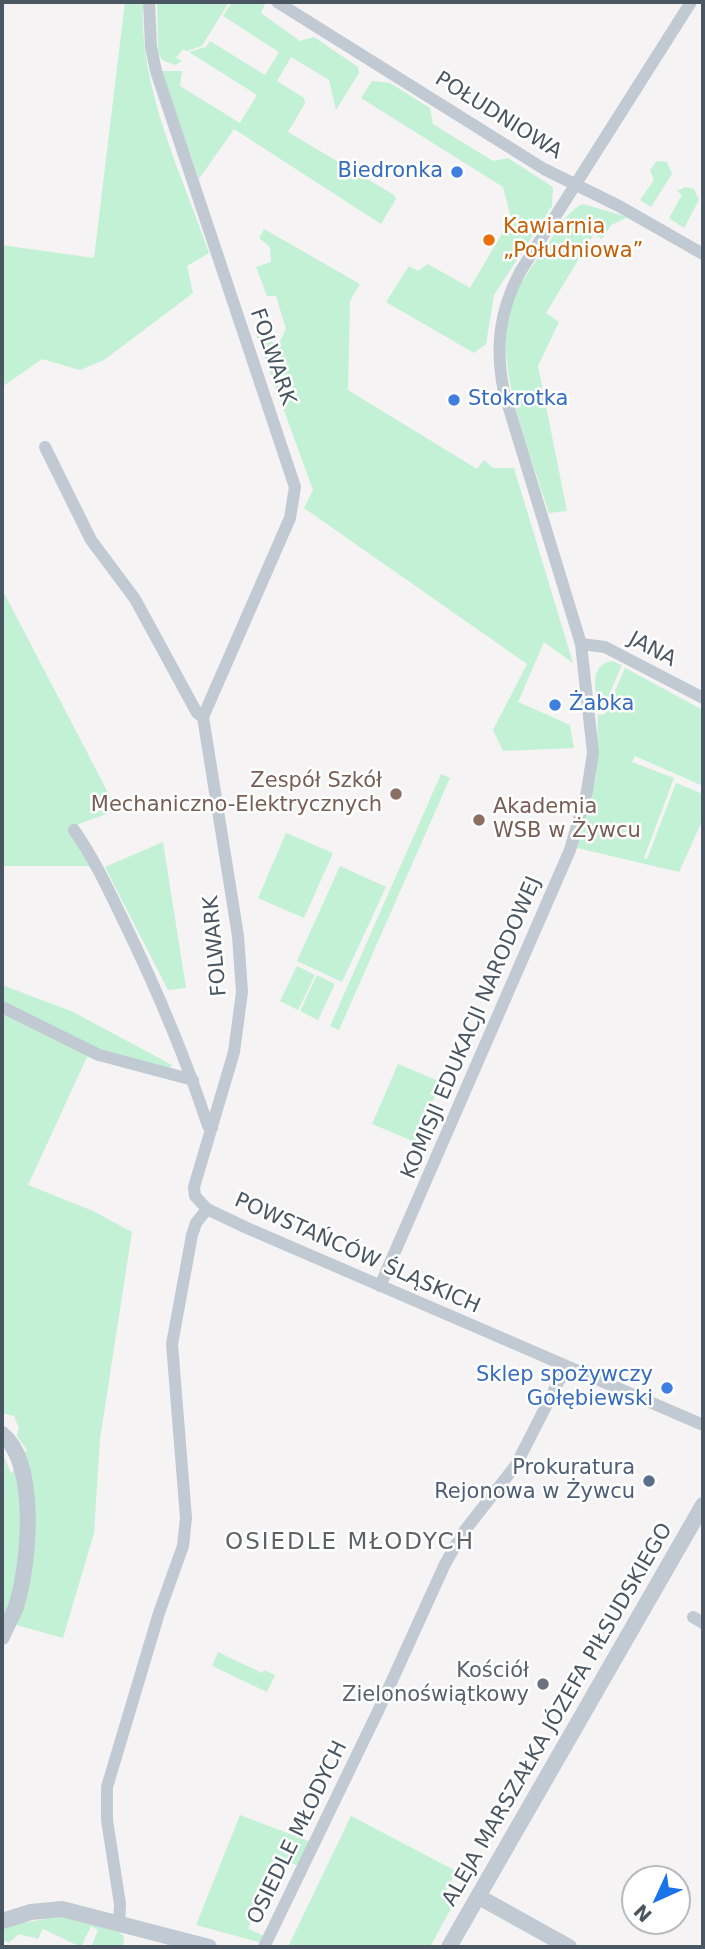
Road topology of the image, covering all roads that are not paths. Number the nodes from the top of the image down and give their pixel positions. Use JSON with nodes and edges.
{"nodes":[{"id":1,"x":149,"y":2,"type":"edge"},
{"id":2,"x":277,"y":2,"type":"edge"},
{"id":3,"x":691,"y":2,"type":"edge"},
{"id":4,"x":576,"y":186,"type":"junction"},
{"id":5,"x":703,"y":254,"type":"edge"},
{"id":6,"x":45,"y":447,"type":"dead end"},
{"id":7,"x":581,"y":644,"type":"junction"},
{"id":8,"x":703,"y":698,"type":"edge"},
{"id":9,"x":203,"y":717,"type":"junction"},
{"id":10,"x":75,"y":830,"type":"dead end"},
{"id":11,"x":2,"y":1007,"type":"edge"},
{"id":12,"x":192,"y":1080,"type":"junction"},
{"id":13,"x":212,"y":1128,"type":"junction"},
{"id":14,"x":207,"y":1209,"type":"junction"},
{"id":15,"x":380,"y":1286,"type":"junction"},
{"id":16,"x":566,"y":1367,"type":"junction"},
{"id":17,"x":703,"y":1425,"type":"edge"},
{"id":18,"x":2,"y":1434,"type":"edge"},
{"id":19,"x":703,"y":1505,"type":"edge"},
{"id":20,"x":2,"y":1637,"type":"edge"},
{"id":21,"x":479,"y":1897,"type":"junction"},
{"id":22,"x":2,"y":1921,"type":"edge"},
{"id":23,"x":119,"y":1924,"type":"junction"},
{"id":24,"x":209,"y":1947,"type":"edge"},
{"id":25,"x":264,"y":1947,"type":"edge"},
{"id":26,"x":449,"y":1947,"type":"edge"},
{"id":27,"x":569,"y":1947,"type":"edge"}],
"edges":[{"from":1,"to":9,"type":"street","name":"FOLWARK"},
{"from":2,"to":4,"type":"street","name":"POŁUDNIOWA"},
{"from":3,"to":4,"type":"street","name":"KOMISJI EDUKACJI NARODOWEJ"},
{"from":4,"to":5,"type":"street","name":"POŁUDNIOWA"},
{"from":4,"to":7,"type":"street","name":"KOMISJI EDUKACJI NARODOWEJ"},
{"from":6,"to":9,"type":"street","name":"FOLWARK"},
{"from":7,"to":8,"type":"street","name":"JANA"},
{"from":7,"to":15,"type":"street","name":"KOMISJI EDUKACJI NARODOWEJ"},
{"from":9,"to":13,"type":"street","name":"FOLWARK"},
{"from":10,"to":12,"type":"street"},
{"from":11,"to":12,"type":"street"},
{"from":12,"to":13,"type":"street"},
{"from":13,"to":14,"type":"street","name":"FOLWARK"},
{"from":14,"to":15,"type":"street","name":"POWSTAŃCÓW ŚLĄSKICH"},
{"from":14,"to":23,"type":"street","name":"POWSTAŃCÓW ŚLĄSKICH"},
{"from":15,"to":16,"type":"street","name":"POWSTAŃCÓW ŚLĄSKICH"},
{"from":16,"to":17,"type":"street","name":"POWSTAŃCÓW ŚLĄSKICH"},
{"from":16,"to":25,"type":"street","name":"OSIEDLE MŁODYCH"},
{"from":18,"to":20,"type":"street"},
{"from":19,"to":21,"type":"street","name":"ALEJA MARSZAŁKA JÓZEFA PIŁSUDSKIEGO"},
{"from":21,"to":26,"type":"street","name":"ALEJA MARSZAŁKA JÓZEFA PIŁSUDSKIEGO"},
{"from":21,"to":27,"type":"street"},
{"from":22,"to":23,"type":"street"},
{"from":23,"to":24,"type":"street"}]}
